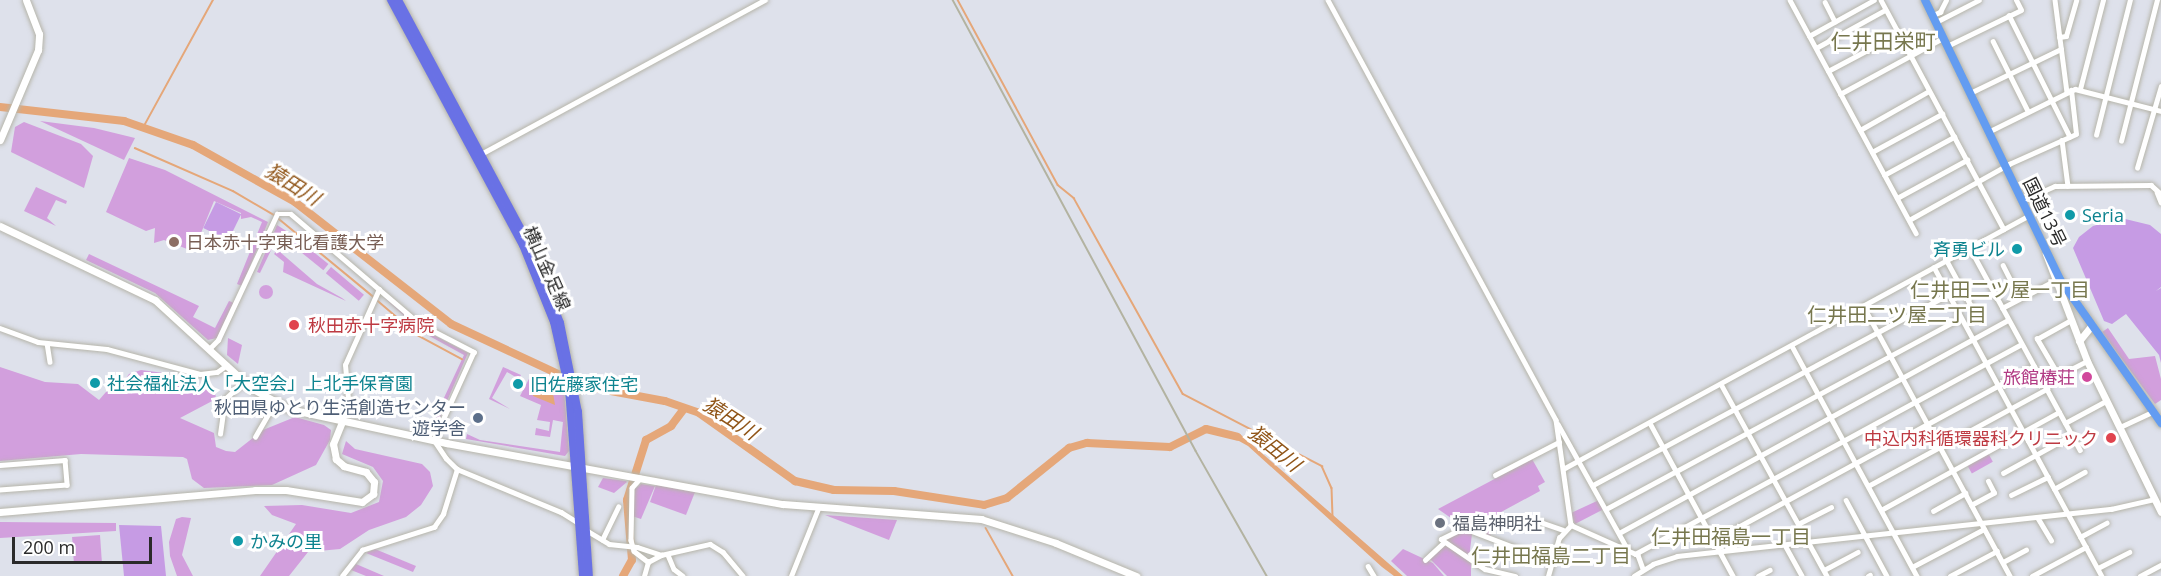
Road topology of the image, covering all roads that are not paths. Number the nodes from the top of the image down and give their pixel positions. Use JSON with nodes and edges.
{"nodes":[{"id":1,"x":26,"y":0,"type":"edge"},
{"id":2,"x":391,"y":0,"type":"edge"},
{"id":3,"x":399,"y":0,"type":"edge"},
{"id":4,"x":765,"y":0,"type":"edge"},
{"id":5,"x":1328,"y":0,"type":"edge"},
{"id":6,"x":1790,"y":0,"type":"edge"},
{"id":7,"x":1874,"y":0,"type":"edge"},
{"id":8,"x":1881,"y":0,"type":"edge"},
{"id":9,"x":1925,"y":0,"type":"edge"},
{"id":10,"x":1946,"y":0,"type":"edge"},
{"id":11,"x":1979,"y":0,"type":"edge"},
{"id":12,"x":2016,"y":0,"type":"edge"},
{"id":13,"x":2055,"y":0,"type":"edge"},
{"id":14,"x":2076,"y":0,"type":"edge"},
{"id":15,"x":2103,"y":0,"type":"edge"},
{"id":16,"x":2130,"y":0,"type":"edge"},
{"id":17,"x":2157,"y":0,"type":"edge"},
{"id":18,"x":1825,"y":2,"type":"dead end"},
{"id":19,"x":1886,"y":10,"type":"junction"},
{"id":20,"x":2009,"y":15,"type":"junction"},
{"id":21,"x":1934,"y":19,"type":"junction"},
{"id":22,"x":1835,"y":22,"type":"junction"},
{"id":23,"x":1898,"y":34,"type":"junction"},
{"id":24,"x":1809,"y":36,"type":"junction"},
{"id":25,"x":2059,"y":37,"type":"junction"},
{"id":26,"x":1993,"y":41,"type":"dead end"},
{"id":27,"x":1945,"y":42,"type":"junction"},
{"id":28,"x":1816,"y":48,"type":"junction"},
{"id":29,"x":2061,"y":49,"type":"junction"},
{"id":30,"x":1910,"y":56,"type":"junction"},
{"id":31,"x":2033,"y":63,"type":"junction"},
{"id":32,"x":1828,"y":71,"type":"junction"},
{"id":33,"x":2010,"y":75,"type":"junction"},
{"id":34,"x":2161,"y":86,"type":"edge"},
{"id":35,"x":2080,"y":89,"type":"junction"},
{"id":36,"x":1929,"y":91,"type":"junction"},
{"id":37,"x":2069,"y":91,"type":"junction"},
{"id":38,"x":1970,"y":93,"type":"junction"},
{"id":39,"x":1840,"y":94,"type":"junction"},
{"id":40,"x":2105,"y":97,"type":"junction"},
{"id":41,"x":2052,"y":100,"type":"junction"},
{"id":42,"x":2130,"y":103,"type":"junction"},
{"id":43,"x":2155,"y":109,"type":"junction"},
{"id":44,"x":2028,"y":111,"type":"junction"},
{"id":45,"x":2161,"y":111,"type":"edge"},
{"id":46,"x":1942,"y":114,"type":"junction"},
{"id":47,"x":1860,"y":130,"type":"junction"},
{"id":48,"x":1988,"y":132,"type":"junction"},
{"id":49,"x":2096,"y":135,"type":"dead end"},
{"id":50,"x":1954,"y":137,"type":"junction"},
{"id":51,"x":2070,"y":137,"type":"junction"},
{"id":52,"x":0,"y":140,"type":"edge"},
{"id":53,"x":2062,"y":140,"type":"junction"},
{"id":54,"x":2121,"y":141,"type":"dead end"},
{"id":55,"x":1872,"y":152,"type":"junction"},
{"id":56,"x":481,"y":154,"type":"junction"},
{"id":57,"x":1967,"y":160,"type":"junction"},
{"id":58,"x":2005,"y":167,"type":"junction"},
{"id":59,"x":2137,"y":168,"type":"dead end"},
{"id":60,"x":1884,"y":175,"type":"junction"},
{"id":61,"x":1980,"y":182,"type":"junction"},
{"id":62,"x":2068,"y":186,"type":"junction"},
{"id":63,"x":2159,"y":193,"type":"edge"},
{"id":64,"x":1897,"y":198,"type":"junction"},
{"id":65,"x":2021,"y":201,"type":"junction"},
{"id":66,"x":2161,"y":202,"type":"edge"},
{"id":67,"x":2028,"y":216,"type":"junction"},
{"id":68,"x":1909,"y":220,"type":"junction"},
{"id":69,"x":0,"y":225,"type":"edge"},
{"id":70,"x":2004,"y":229,"type":"junction"},
{"id":71,"x":1916,"y":233,"type":"dead end"},
{"id":72,"x":1970,"y":248,"type":"junction"},
{"id":73,"x":2046,"y":254,"type":"junction"},
{"id":74,"x":1947,"y":261,"type":"junction"},
{"id":75,"x":2002,"y":265,"type":"dead end"},
{"id":76,"x":1934,"y":267,"type":"junction"},
{"id":77,"x":2054,"y":281,"type":"junction"},
{"id":78,"x":379,"y":289,"type":"junction"},
{"id":79,"x":1948,"y":295,"type":"junction"},
{"id":80,"x":2020,"y":298,"type":"junction"},
{"id":81,"x":1863,"y":307,"type":"junction"},
{"id":82,"x":2002,"y":308,"type":"junction"},
{"id":83,"x":1974,"y":311,"type":"dead end"},
{"id":84,"x":1960,"y":318,"type":"junction"},
{"id":85,"x":2008,"y":320,"type":"junction"},
{"id":86,"x":2070,"y":321,"type":"junction"},
{"id":87,"x":2091,"y":326,"type":"junction"},
{"id":88,"x":0,"y":328,"type":"edge"},
{"id":89,"x":1877,"y":332,"type":"junction"},
{"id":90,"x":1973,"y":340,"type":"junction"},
{"id":91,"x":47,"y":343,"type":"junction"},
{"id":92,"x":2021,"y":344,"type":"junction"},
{"id":93,"x":2079,"y":344,"type":"junction"},
{"id":94,"x":1792,"y":346,"type":"junction"},
{"id":95,"x":211,"y":348,"type":"junction"},
{"id":96,"x":1890,"y":355,"type":"junction"},
{"id":97,"x":2087,"y":361,"type":"junction"},
{"id":98,"x":50,"y":362,"type":"dead end"},
{"id":99,"x":1985,"y":363,"type":"junction"},
{"id":100,"x":227,"y":365,"type":"junction"},
{"id":101,"x":2034,"y":366,"type":"junction"},
{"id":102,"x":1806,"y":371,"type":"junction"},
{"id":103,"x":569,"y":373,"type":"junction"},
{"id":104,"x":2058,"y":375,"type":"junction"},
{"id":105,"x":1902,"y":378,"type":"junction"},
{"id":106,"x":244,"y":381,"type":"junction"},
{"id":107,"x":2044,"y":383,"type":"junction"},
{"id":108,"x":1721,"y":384,"type":"junction"},
{"id":109,"x":1998,"y":386,"type":"junction"},
{"id":110,"x":2047,"y":389,"type":"junction"},
{"id":111,"x":1818,"y":394,"type":"junction"},
{"id":112,"x":1914,"y":400,"type":"junction"},
{"id":113,"x":2106,"y":401,"type":"junction"},
{"id":114,"x":274,"y":404,"type":"junction"},
{"id":115,"x":1735,"y":409,"type":"junction"},
{"id":116,"x":2010,"y":409,"type":"junction"},
{"id":117,"x":2059,"y":412,"type":"junction"},
{"id":118,"x":2152,"y":412,"type":"junction"},
{"id":119,"x":1830,"y":416,"type":"junction"},
{"id":120,"x":1556,"y":420,"type":"junction"},
{"id":121,"x":342,"y":422,"type":"junction"},
{"id":122,"x":1650,"y":423,"type":"junction"},
{"id":123,"x":1927,"y":423,"type":"junction"},
{"id":124,"x":2065,"y":423,"type":"junction"},
{"id":125,"x":2161,"y":423,"type":"edge"},
{"id":126,"x":2120,"y":428,"type":"junction"},
{"id":127,"x":1747,"y":432,"type":"junction"},
{"id":128,"x":2023,"y":432,"type":"junction"},
{"id":129,"x":220,"y":434,"type":"dead end"},
{"id":130,"x":2072,"y":435,"type":"junction"},
{"id":131,"x":255,"y":436,"type":"dead end"},
{"id":132,"x":434,"y":440,"type":"junction"},
{"id":133,"x":1843,"y":440,"type":"junction"},
{"id":134,"x":1559,"y":442,"type":"junction"},
{"id":135,"x":1940,"y":447,"type":"junction"},
{"id":136,"x":1664,"y":448,"type":"junction"},
{"id":137,"x":2080,"y":450,"type":"dead end"},
{"id":138,"x":1760,"y":455,"type":"junction"},
{"id":139,"x":2036,"y":455,"type":"junction"},
{"id":140,"x":1580,"y":460,"type":"junction"},
{"id":141,"x":1855,"y":463,"type":"junction"},
{"id":142,"x":0,"y":465,"type":"edge"},
{"id":143,"x":579,"y":467,"type":"junction"},
{"id":144,"x":457,"y":469,"type":"junction"},
{"id":145,"x":1563,"y":469,"type":"junction"},
{"id":146,"x":1952,"y":470,"type":"junction"},
{"id":147,"x":1677,"y":471,"type":"junction"},
{"id":148,"x":2085,"y":472,"type":"dead end"},
{"id":149,"x":2003,"y":473,"type":"dead end"},
{"id":150,"x":1495,"y":475,"type":"dead end"},
{"id":151,"x":2048,"y":477,"type":"junction"},
{"id":152,"x":637,"y":478,"type":"junction"},
{"id":153,"x":1773,"y":478,"type":"junction"},
{"id":154,"x":1988,"y":481,"type":"dead end"},
{"id":155,"x":1593,"y":485,"type":"junction"},
{"id":156,"x":1868,"y":486,"type":"junction"},
{"id":157,"x":2054,"y":489,"type":"junction"},
{"id":158,"x":0,"y":490,"type":"edge"},
{"id":159,"x":1965,"y":493,"type":"junction"},
{"id":160,"x":1689,"y":494,"type":"junction"},
{"id":161,"x":2011,"y":495,"type":"dead end"},
{"id":162,"x":2155,"y":499,"type":"junction"},
{"id":163,"x":1846,"y":500,"type":"dead end"},
{"id":164,"x":1786,"y":502,"type":"junction"},
{"id":165,"x":1971,"y":505,"type":"junction"},
{"id":166,"x":618,"y":507,"type":"dead end"},
{"id":167,"x":1831,"y":507,"type":"dead end"},
{"id":168,"x":819,"y":509,"type":"junction"},
{"id":169,"x":1606,"y":509,"type":"junction"},
{"id":170,"x":1881,"y":510,"type":"junction"},
{"id":171,"x":1933,"y":511,"type":"dead end"},
{"id":172,"x":0,"y":512,"type":"edge"},
{"id":173,"x":2161,"y":512,"type":"edge"},
{"id":174,"x":2068,"y":514,"type":"junction"},
{"id":175,"x":1702,"y":517,"type":"junction"},
{"id":176,"x":2038,"y":518,"type":"junction"},
{"id":177,"x":1540,"y":522,"type":"dead end"},
{"id":178,"x":2106,"y":523,"type":"dead end"},
{"id":179,"x":1798,"y":524,"type":"junction"},
{"id":180,"x":1571,"y":525,"type":"junction"},
{"id":181,"x":1983,"y":526,"type":"junction"},
{"id":182,"x":583,"y":527,"type":"junction"},
{"id":183,"x":1563,"y":530,"type":"junction"},
{"id":184,"x":1619,"y":532,"type":"junction"},
{"id":185,"x":1893,"y":532,"type":"junction"},
{"id":186,"x":1865,"y":536,"type":"junction"},
{"id":187,"x":2080,"y":537,"type":"junction"},
{"id":188,"x":1441,"y":539,"type":"junction"},
{"id":189,"x":602,"y":540,"type":"junction"},
{"id":190,"x":1714,"y":540,"type":"junction"},
{"id":191,"x":2051,"y":540,"type":"dead end"},
{"id":192,"x":1808,"y":543,"type":"junction"},
{"id":193,"x":1785,"y":545,"type":"junction"},
{"id":194,"x":632,"y":547,"type":"junction"},
{"id":195,"x":2086,"y":547,"type":"junction"},
{"id":196,"x":1628,"y":550,"type":"junction"},
{"id":197,"x":2026,"y":550,"type":"dead end"},
{"id":198,"x":1720,"y":551,"type":"junction"},
{"id":199,"x":1996,"y":551,"type":"junction"},
{"id":200,"x":1858,"y":552,"type":"dead end"},
{"id":201,"x":2129,"y":552,"type":"dead end"},
{"id":202,"x":1635,"y":554,"type":"junction"},
{"id":203,"x":661,"y":555,"type":"junction"},
{"id":204,"x":668,"y":555,"type":"junction"},
{"id":205,"x":1425,"y":560,"type":"dead end"},
{"id":206,"x":648,"y":562,"type":"junction"},
{"id":207,"x":1553,"y":562,"type":"junction"},
{"id":208,"x":2003,"y":562,"type":"junction"},
{"id":209,"x":2161,"y":565,"type":"edge"},
{"id":210,"x":1368,"y":566,"type":"dead end"},
{"id":211,"x":1912,"y":567,"type":"junction"},
{"id":212,"x":2098,"y":568,"type":"junction"},
{"id":213,"x":1643,"y":569,"type":"junction"},
{"id":214,"x":1770,"y":570,"type":"dead end"},
{"id":215,"x":1824,"y":570,"type":"junction"},
{"id":216,"x":2008,"y":575,"type":"edge"},
{"id":217,"x":342,"y":576,"type":"edge"},
{"id":218,"x":583,"y":576,"type":"edge"},
{"id":219,"x":589,"y":576,"type":"edge"},
{"id":220,"x":644,"y":576,"type":"edge"},
{"id":221,"x":683,"y":576,"type":"edge"},
{"id":222,"x":742,"y":576,"type":"edge"},
{"id":223,"x":791,"y":576,"type":"edge"},
{"id":224,"x":1136,"y":576,"type":"edge"},
{"id":225,"x":1374,"y":576,"type":"edge"},
{"id":226,"x":1515,"y":576,"type":"edge"},
{"id":227,"x":1548,"y":576,"type":"edge"},
{"id":228,"x":1634,"y":576,"type":"edge"},
{"id":229,"x":1733,"y":576,"type":"edge"},
{"id":230,"x":1758,"y":576,"type":"edge"},
{"id":231,"x":1802,"y":576,"type":"edge"},
{"id":232,"x":1827,"y":576,"type":"edge"},
{"id":233,"x":1887,"y":576,"type":"edge"},
{"id":234,"x":1917,"y":576,"type":"edge"},
{"id":235,"x":1950,"y":576,"type":"edge"},
{"id":236,"x":2032,"y":576,"type":"edge"},
{"id":237,"x":2102,"y":576,"type":"edge"},
{"id":238,"x":2139,"y":576,"type":"edge"}],
"edges":[{"from":1,"to":52,"type":"street"},
{"from":2,"to":103,"type":"main road","name":"横山金足線"},
{"from":3,"to":56,"type":"main road","name":"横山金足線"},
{"from":4,"to":56,"type":"street"},
{"from":5,"to":120,"type":"street"},
{"from":6,"to":24,"type":"street"},
{"from":7,"to":22,"type":"street"},
{"from":8,"to":19,"type":"street"},
{"from":9,"to":21,"type":"highway","name":"国道13号"},
{"from":10,"to":21,"type":"street"},
{"from":11,"to":21,"type":"street"},
{"from":12,"to":20,"type":"street"},
{"from":13,"to":25,"type":"street"},
{"from":14,"to":25,"type":"street"},
{"from":15,"to":35,"type":"street"},
{"from":16,"to":40,"type":"street"},
{"from":17,"to":42,"type":"street"},
{"from":18,"to":22,"type":"street"},
{"from":19,"to":23,"type":"street"},
{"from":19,"to":28,"type":"street"},
{"from":20,"to":27,"type":"street"},
{"from":20,"to":31,"type":"street"},
{"from":21,"to":27,"type":"highway","name":"国道13号"},
{"from":22,"to":24,"type":"street"},
{"from":23,"to":30,"type":"street"},
{"from":23,"to":32,"type":"street"},
{"from":24,"to":28,"type":"street"},
{"from":25,"to":29,"type":"street"},
{"from":26,"to":33,"type":"street"},
{"from":27,"to":30,"type":"street"},
{"from":27,"to":38,"type":"highway","name":"国道13号"},
{"from":28,"to":32,"type":"street"},
{"from":29,"to":31,"type":"street"},
{"from":29,"to":37,"type":"street"},
{"from":30,"to":36,"type":"street"},
{"from":30,"to":39,"type":"street"},
{"from":31,"to":33,"type":"street"},
{"from":31,"to":41,"type":"street"},
{"from":32,"to":39,"type":"street"},
{"from":33,"to":38,"type":"street"},
{"from":33,"to":44,"type":"street"},
{"from":34,"to":43,"type":"street"},
{"from":35,"to":37,"type":"street"},
{"from":35,"to":40,"type":"street"},
{"from":36,"to":46,"type":"street"},
{"from":36,"to":47,"type":"street"},
{"from":37,"to":41,"type":"street"},
{"from":37,"to":51,"type":"street"},
{"from":38,"to":48,"type":"highway","name":"国道13号"},
{"from":39,"to":47,"type":"street"},
{"from":40,"to":42,"type":"street"},
{"from":40,"to":49,"type":"street"},
{"from":41,"to":44,"type":"street"},
{"from":41,"to":51,"type":"street"},
{"from":42,"to":43,"type":"street"},
{"from":42,"to":54,"type":"street"},
{"from":43,"to":45,"type":"street"},
{"from":43,"to":59,"type":"street"},
{"from":44,"to":48,"type":"street"},
{"from":46,"to":50,"type":"street"},
{"from":46,"to":55,"type":"street"},
{"from":47,"to":55,"type":"street"},
{"from":48,"to":58,"type":"highway","name":"国道13号"},
{"from":50,"to":57,"type":"street"},
{"from":50,"to":60,"type":"street"},
{"from":51,"to":53,"type":"street"},
{"from":53,"to":58,"type":"street"},
{"from":53,"to":62,"type":"street"},
{"from":55,"to":60,"type":"street"},
{"from":56,"to":103,"type":"main road","name":"横山金足線"},
{"from":57,"to":61,"type":"street"},
{"from":57,"to":64,"type":"street"},
{"from":58,"to":61,"type":"street"},
{"from":58,"to":65,"type":"highway","name":"国道13号"},
{"from":60,"to":64,"type":"street"},
{"from":61,"to":68,"type":"street"},
{"from":61,"to":70,"type":"street"},
{"from":62,"to":63,"type":"street"},
{"from":62,"to":65,"type":"street"},
{"from":63,"to":66,"type":"street"},
{"from":64,"to":68,"type":"street"},
{"from":65,"to":67,"type":"highway","name":"国道13号"},
{"from":67,"to":70,"type":"street"},
{"from":67,"to":73,"type":"highway","name":"国道13号"},
{"from":68,"to":71,"type":"street"},
{"from":69,"to":95,"type":"street"},
{"from":70,"to":72,"type":"street"},
{"from":72,"to":74,"type":"street"},
{"from":72,"to":82,"type":"street"},
{"from":73,"to":77,"type":"street"},
{"from":73,"to":87,"type":"highway","name":"国道13号"},
{"from":74,"to":76,"type":"street"},
{"from":74,"to":83,"type":"street"},
{"from":75,"to":80,"type":"street"},
{"from":76,"to":79,"type":"street"},
{"from":76,"to":81,"type":"street"},
{"from":77,"to":80,"type":"street"},
{"from":77,"to":86,"type":"street"},
{"from":78,"to":95,"type":"street"},
{"from":78,"to":121,"type":"street"},
{"from":78,"to":132,"type":"street"},
{"from":79,"to":84,"type":"street"},
{"from":79,"to":89,"type":"street"},
{"from":80,"to":82,"type":"street"},
{"from":81,"to":89,"type":"street"},
{"from":81,"to":94,"type":"street"},
{"from":82,"to":85,"type":"street"},
{"from":84,"to":90,"type":"street"},
{"from":84,"to":96,"type":"street"},
{"from":85,"to":90,"type":"street"},
{"from":85,"to":92,"type":"street"},
{"from":86,"to":93,"type":"street"},
{"from":86,"to":104,"type":"street"},
{"from":87,"to":93,"type":"street"},
{"from":87,"to":118,"type":"highway","name":"国道13号"},
{"from":88,"to":91,"type":"street"},
{"from":89,"to":96,"type":"street"},
{"from":89,"to":102,"type":"street"},
{"from":90,"to":99,"type":"street"},
{"from":90,"to":105,"type":"street"},
{"from":91,"to":98,"type":"street"},
{"from":91,"to":100,"type":"street"},
{"from":92,"to":99,"type":"street"},
{"from":92,"to":101,"type":"street"},
{"from":93,"to":97,"type":"street"},
{"from":94,"to":102,"type":"street"},
{"from":94,"to":108,"type":"street"},
{"from":95,"to":100,"type":"street"},
{"from":96,"to":105,"type":"street"},
{"from":96,"to":111,"type":"street"},
{"from":97,"to":104,"type":"street"},
{"from":97,"to":113,"type":"street"},
{"from":99,"to":109,"type":"street"},
{"from":99,"to":112,"type":"street"},
{"from":100,"to":106,"type":"street"},
{"from":101,"to":107,"type":"street"},
{"from":101,"to":109,"type":"street"},
{"from":102,"to":111,"type":"street"},
{"from":102,"to":115,"type":"street"},
{"from":103,"to":143,"type":"main road","name":"横山金足線"},
{"from":104,"to":107,"type":"street"},
{"from":105,"to":112,"type":"street"},
{"from":105,"to":119,"type":"street"},
{"from":106,"to":114,"type":"street"},
{"from":106,"to":129,"type":"street"},
{"from":107,"to":110,"type":"street"},
{"from":108,"to":115,"type":"street"},
{"from":108,"to":122,"type":"street"},
{"from":109,"to":116,"type":"street"},
{"from":109,"to":123,"type":"street"},
{"from":110,"to":116,"type":"street"},
{"from":110,"to":117,"type":"street"},
{"from":111,"to":119,"type":"street"},
{"from":111,"to":127,"type":"street"},
{"from":112,"to":123,"type":"street"},
{"from":112,"to":133,"type":"street"},
{"from":113,"to":124,"type":"street"},
{"from":113,"to":126,"type":"street"},
{"from":114,"to":121,"type":"street"},
{"from":114,"to":131,"type":"street"},
{"from":115,"to":127,"type":"street"},
{"from":115,"to":136,"type":"street"},
{"from":116,"to":128,"type":"street"},
{"from":116,"to":135,"type":"street"},
{"from":117,"to":124,"type":"street"},
{"from":117,"to":128,"type":"street"},
{"from":118,"to":125,"type":"highway","name":"国道13号"},
{"from":118,"to":126,"type":"street"},
{"from":119,"to":133,"type":"street"},
{"from":119,"to":138,"type":"street"},
{"from":120,"to":134,"type":"street"},
{"from":120,"to":140,"type":"street"},
{"from":121,"to":132,"type":"street"},
{"from":121,"to":172,"type":"street"},
{"from":122,"to":136,"type":"street"},
{"from":122,"to":140,"type":"street"},
{"from":123,"to":135,"type":"street"},
{"from":123,"to":141,"type":"street"},
{"from":124,"to":130,"type":"street"},
{"from":126,"to":162,"type":"street"},
{"from":127,"to":138,"type":"street"},
{"from":127,"to":147,"type":"street"},
{"from":128,"to":139,"type":"street"},
{"from":128,"to":146,"type":"street"},
{"from":130,"to":137,"type":"street"},
{"from":130,"to":139,"type":"street"},
{"from":132,"to":143,"type":"street"},
{"from":132,"to":144,"type":"street"},
{"from":133,"to":141,"type":"street"},
{"from":133,"to":153,"type":"street"},
{"from":134,"to":145,"type":"street"},
{"from":134,"to":150,"type":"street"},
{"from":135,"to":146,"type":"street"},
{"from":135,"to":156,"type":"street"},
{"from":136,"to":147,"type":"street"},
{"from":136,"to":155,"type":"street"},
{"from":138,"to":153,"type":"street"},
{"from":138,"to":160,"type":"street"},
{"from":139,"to":149,"type":"street"},
{"from":139,"to":151,"type":"street"},
{"from":140,"to":145,"type":"street"},
{"from":140,"to":155,"type":"street"},
{"from":141,"to":156,"type":"street"},
{"from":141,"to":164,"type":"street"},
{"from":142,"to":158,"type":"street"},
{"from":143,"to":152,"type":"street"},
{"from":143,"to":182,"type":"main road","name":"横山金足線"},
{"from":144,"to":182,"type":"street"},
{"from":144,"to":217,"type":"street"},
{"from":145,"to":180,"type":"street"},
{"from":146,"to":159,"type":"street"},
{"from":146,"to":170,"type":"street"},
{"from":147,"to":160,"type":"street"},
{"from":147,"to":169,"type":"street"},
{"from":148,"to":157,"type":"street"},
{"from":151,"to":157,"type":"street"},
{"from":151,"to":161,"type":"street"},
{"from":152,"to":168,"type":"street"},
{"from":152,"to":194,"type":"street"},
{"from":153,"to":164,"type":"street"},
{"from":153,"to":175,"type":"street"},
{"from":154,"to":165,"type":"street"},
{"from":155,"to":169,"type":"street"},
{"from":156,"to":170,"type":"street"},
{"from":157,"to":174,"type":"street"},
{"from":159,"to":165,"type":"street"},
{"from":159,"to":171,"type":"street"},
{"from":160,"to":175,"type":"street"},
{"from":160,"to":184,"type":"street"},
{"from":162,"to":173,"type":"street"},
{"from":162,"to":174,"type":"street"},
{"from":163,"to":186,"type":"street"},
{"from":164,"to":179,"type":"street"},
{"from":164,"to":190,"type":"street"},
{"from":165,"to":181,"type":"street"},
{"from":166,"to":189,"type":"street"},
{"from":167,"to":179,"type":"street"},
{"from":168,"to":223,"type":"street"},
{"from":168,"to":224,"type":"street"},
{"from":169,"to":184,"type":"street"},
{"from":170,"to":185,"type":"street"},
{"from":174,"to":176,"type":"street"},
{"from":174,"to":187,"type":"street"},
{"from":175,"to":190,"type":"street"},
{"from":175,"to":202,"type":"street"},
{"from":176,"to":181,"type":"street"},
{"from":176,"to":191,"type":"street"},
{"from":177,"to":183,"type":"street"},
{"from":178,"to":187,"type":"street"},
{"from":179,"to":192,"type":"street"},
{"from":180,"to":183,"type":"street"},
{"from":180,"to":196,"type":"street"},
{"from":181,"to":185,"type":"street"},
{"from":181,"to":199,"type":"street"},
{"from":181,"to":211,"type":"street"},
{"from":182,"to":189,"type":"street"},
{"from":182,"to":218,"type":"main road","name":"横山金足線"},
{"from":182,"to":219,"type":"main road","name":"横山金足線"},
{"from":183,"to":207,"type":"street"},
{"from":184,"to":196,"type":"street"},
{"from":185,"to":186,"type":"street"},
{"from":185,"to":211,"type":"street"},
{"from":186,"to":192,"type":"street"},
{"from":186,"to":233,"type":"street"},
{"from":187,"to":195,"type":"street"},
{"from":188,"to":205,"type":"street"},
{"from":188,"to":207,"type":"street"},
{"from":188,"to":226,"type":"street"},
{"from":189,"to":194,"type":"street"},
{"from":190,"to":198,"type":"street"},
{"from":192,"to":193,"type":"street"},
{"from":192,"to":215,"type":"street"},
{"from":193,"to":198,"type":"street"},
{"from":193,"to":231,"type":"street"},
{"from":194,"to":203,"type":"street"},
{"from":194,"to":206,"type":"street"},
{"from":195,"to":212,"type":"street"},
{"from":195,"to":236,"type":"street"},
{"from":196,"to":202,"type":"street"},
{"from":197,"to":208,"type":"street"},
{"from":198,"to":213,"type":"street"},
{"from":198,"to":229,"type":"street"},
{"from":199,"to":208,"type":"street"},
{"from":199,"to":235,"type":"street"},
{"from":200,"to":215,"type":"street"},
{"from":201,"to":212,"type":"street"},
{"from":202,"to":213,"type":"street"},
{"from":203,"to":204,"type":"street"},
{"from":203,"to":206,"type":"street"},
{"from":204,"to":221,"type":"street"},
{"from":204,"to":222,"type":"street"},
{"from":206,"to":220,"type":"street"},
{"from":207,"to":227,"type":"street"},
{"from":208,"to":216,"type":"street"},
{"from":209,"to":238,"type":"street"},
{"from":210,"to":225,"type":"street"},
{"from":211,"to":234,"type":"street"},
{"from":212,"to":237,"type":"street"},
{"from":213,"to":228,"type":"street"},
{"from":214,"to":230,"type":"street"},
{"from":215,"to":232,"type":"street"}]}
